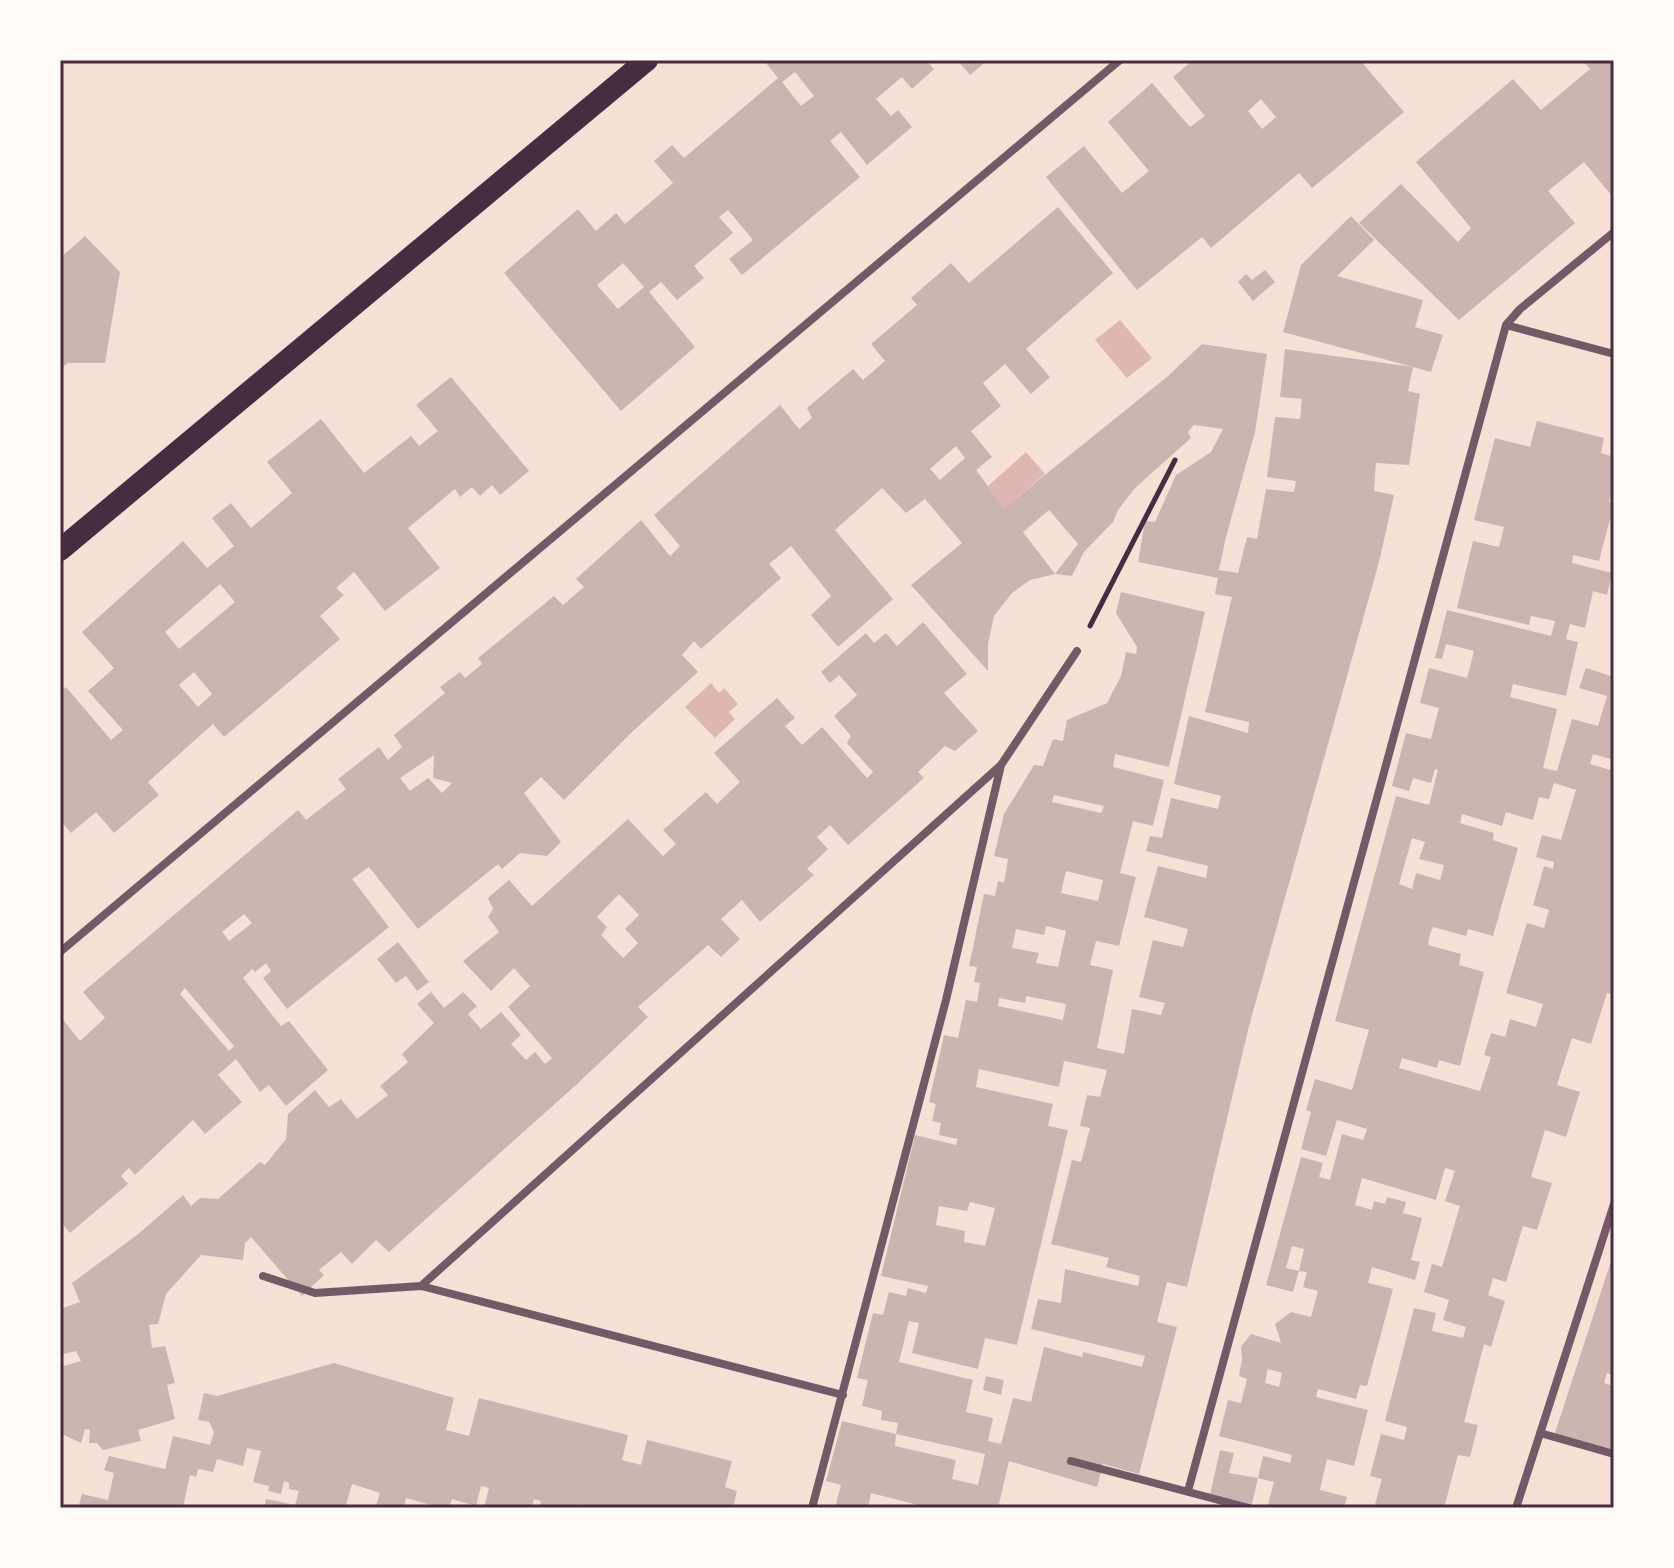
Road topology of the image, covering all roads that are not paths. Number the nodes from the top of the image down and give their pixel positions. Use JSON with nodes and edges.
{"nodes":[{"id":1,"x":647,"y":60,"type":"edge"},
{"id":2,"x":1120,"y":60,"type":"edge"},
{"id":3,"x":1614,"y":232,"type":"edge"},
{"id":4,"x":1506,"y":325,"type":"junction"},
{"id":5,"x":1614,"y":354,"type":"edge"},
{"id":6,"x":60,"y":550,"type":"edge"},
{"id":7,"x":1077,"y":651,"type":"road end"},
{"id":8,"x":1001,"y":765,"type":"junction"},
{"id":9,"x":60,"y":952,"type":"edge"},
{"id":10,"x":1614,"y":1204,"type":"edge"},
{"id":11,"x":263,"y":1276,"type":"dead end"},
{"id":12,"x":421,"y":1286,"type":"junction"},
{"id":13,"x":843,"y":1395,"type":"junction"},
{"id":14,"x":1540,"y":1433,"type":"junction"},
{"id":15,"x":1614,"y":1454,"type":"edge"},
{"id":16,"x":1071,"y":1461,"type":"dead end"},
{"id":17,"x":1188,"y":1491,"type":"junction"},
{"id":18,"x":812,"y":1508,"type":"edge"},
{"id":19,"x":1249,"y":1508,"type":"edge"},
{"id":20,"x":1516,"y":1508,"type":"edge"}],
"edges":[{"from":1,"to":6,"type":"highway"},
{"from":2,"to":9,"type":"street"},
{"from":3,"to":4,"type":"street"},
{"from":4,"to":5,"type":"street"},
{"from":4,"to":17,"type":"street"},
{"from":7,"to":8,"type":"street"},
{"from":8,"to":12,"type":"street"},
{"from":8,"to":13,"type":"street"},
{"from":10,"to":14,"type":"street"},
{"from":11,"to":12,"type":"street"},
{"from":12,"to":13,"type":"street"},
{"from":13,"to":18,"type":"street"},
{"from":14,"to":15,"type":"street"},
{"from":14,"to":20,"type":"street"},
{"from":16,"to":17,"type":"street"},
{"from":17,"to":19,"type":"street"}]}
